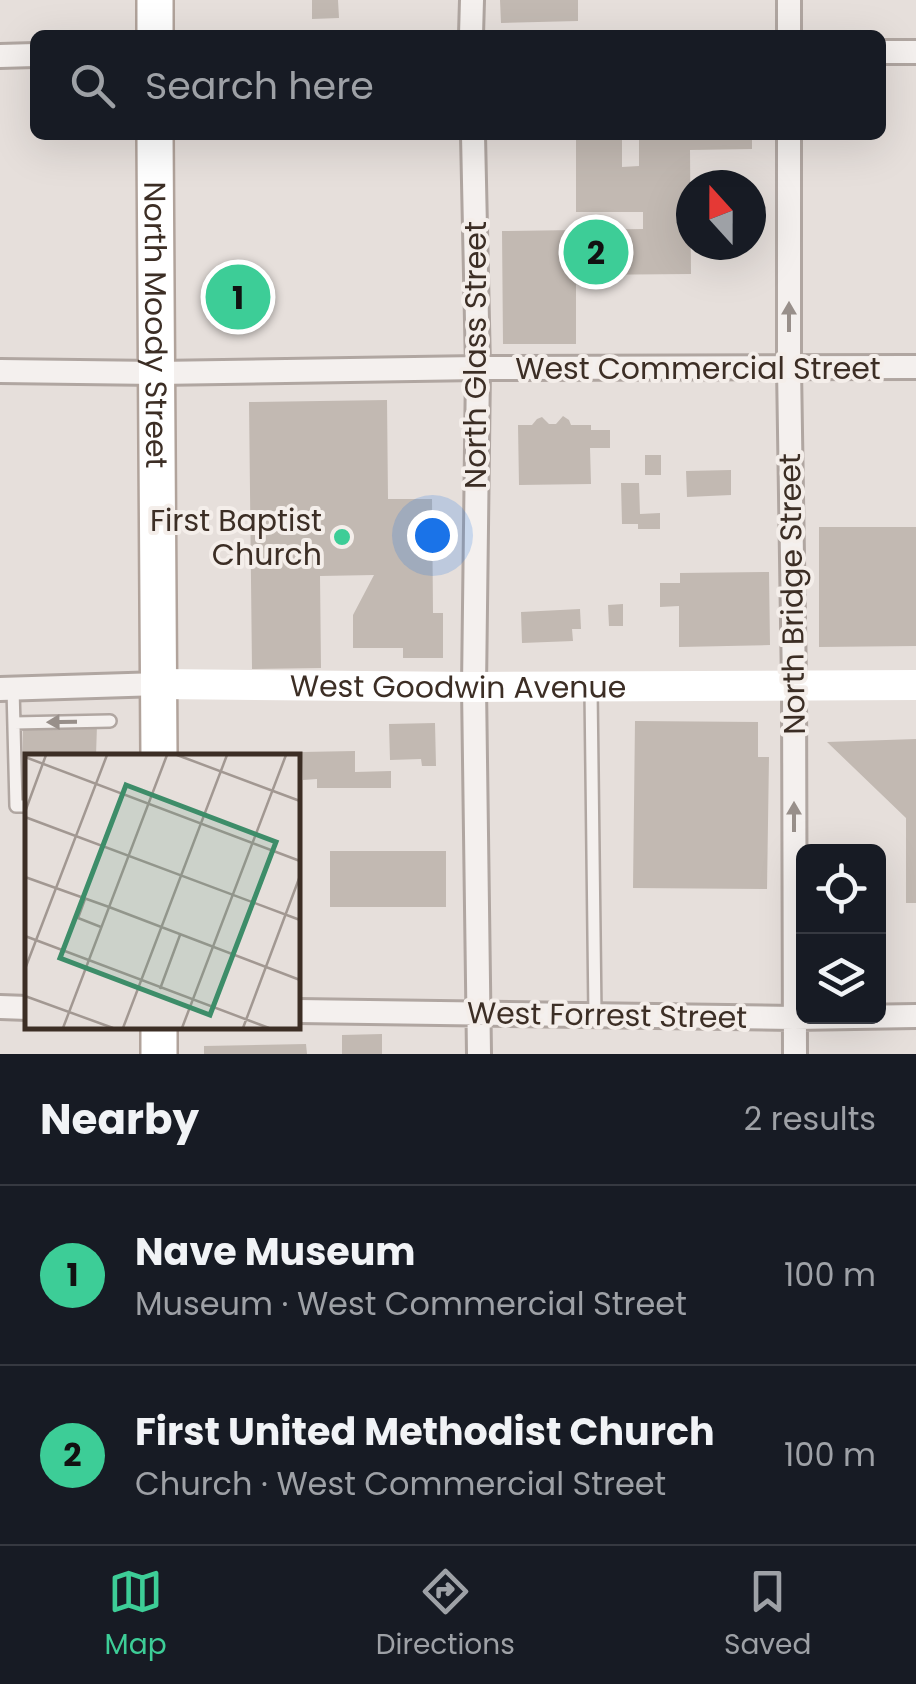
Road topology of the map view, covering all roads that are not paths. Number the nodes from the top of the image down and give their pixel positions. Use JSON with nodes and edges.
{"nodes":[{"id":1,"x":154,"y":0,"type":"edge"},
{"id":2,"x":472,"y":0,"type":"edge"},
{"id":3,"x":789,"y":0,"type":"edge"},
{"id":4,"x":154,"y":30,"type":"edge"},
{"id":5,"x":472,"y":30,"type":"edge"},
{"id":6,"x":789,"y":30,"type":"edge"},
{"id":7,"x":886,"y":52,"type":"edge"},
{"id":8,"x":916,"y":52,"type":"edge"},
{"id":9,"x":0,"y":56,"type":"edge"},
{"id":10,"x":30,"y":56,"type":"edge"},
{"id":11,"x":155,"y":140,"type":"edge"},
{"id":12,"x":473,"y":140,"type":"edge"},
{"id":13,"x":789,"y":140,"type":"edge"},
{"id":14,"x":478,"y":368,"type":"junction"},
{"id":15,"x":789,"y":368,"type":"junction"},
{"id":16,"x":916,"y":368,"type":"edge"},
{"id":17,"x":0,"y":372,"type":"edge"},
{"id":18,"x":157,"y":373,"type":"junction"},
{"id":19,"x":160,"y":684,"type":"junction"},
{"id":20,"x":794,"y":684,"type":"junction"},
{"id":21,"x":916,"y":685,"type":"edge"},
{"id":22,"x":592,"y":686,"type":"junction"},
{"id":23,"x":474,"y":687,"type":"junction"},
{"id":24,"x":6,"y":688,"type":"edge"},
{"id":25,"x":110,"y":721,"type":"dead end"},
{"id":26,"x":14,"y":723,"type":"junction"},
{"id":27,"x":159,"y":754,"type":"edge"},
{"id":28,"x":25,"y":806,"type":"edge"},
{"id":29,"x":300,"y":1012,"type":"edge"},
{"id":30,"x":479,"y":1013,"type":"junction"},
{"id":31,"x":595,"y":1015,"type":"junction"},
{"id":32,"x":916,"y":1016,"type":"edge"},
{"id":33,"x":794,"y":1018,"type":"junction"},
{"id":34,"x":159,"y":1029,"type":"edge"},
{"id":35,"x":158,"y":1054,"type":"edge"},
{"id":36,"x":479,"y":1054,"type":"edge"},
{"id":37,"x":795,"y":1054,"type":"edge"}],
"edges":[{"from":1,"to":4,"type":"main road"},
{"from":2,"to":5,"type":"street"},
{"from":3,"to":6,"type":"street"},
{"from":7,"to":8,"type":"street"},
{"from":9,"to":10,"type":"street"},
{"from":11,"to":18,"type":"main road","name":"North Moody Street"},
{"from":12,"to":14,"type":"street","name":"North Glass Street"},
{"from":15,"to":13,"type":"street","name":"North Bridge Street","one_way":true},
{"from":14,"to":15,"type":"street","name":"West Commercial Street"},
{"from":14,"to":18,"type":"street","name":"West Commercial Street"},
{"from":14,"to":23,"type":"street","name":"North Glass Street"},
{"from":15,"to":16,"type":"street","name":"West Commercial Street"},
{"from":15,"to":20,"type":"street","name":"North Bridge Street"},
{"from":17,"to":18,"type":"street","name":"West Commercial Street"},
{"from":18,"to":19,"type":"main road","name":"North Moody Street"},
{"from":19,"to":23,"type":"main road","name":"West Goodwin Avenue"},
{"from":19,"to":24,"type":"street","name":"West Goodwin Avenue"},
{"from":19,"to":27,"type":"main road","name":"North Moody Street"},
{"from":20,"to":21,"type":"main road","name":"West Goodwin Avenue"},
{"from":20,"to":22,"type":"main road","name":"West Goodwin Avenue"},
{"from":33,"to":20,"type":"street","name":"North Bridge Street","one_way":true},
{"from":22,"to":23,"type":"main road","name":"West Goodwin Avenue"},
{"from":22,"to":31,"type":"lane"},
{"from":23,"to":30,"type":"street","name":"North Glass Street"},
{"from":24,"to":26,"type":"lane"},
{"from":25,"to":26,"type":"lane","one_way":true},
{"from":26,"to":28,"type":"lane"},
{"from":29,"to":30,"type":"street","name":"West Forrest Street"},
{"from":30,"to":31,"type":"street","name":"West Forrest Street"},
{"from":30,"to":36,"type":"street","name":"North Glass Street"},
{"from":31,"to":33,"type":"street","name":"West Forrest Street"},
{"from":32,"to":33,"type":"street","name":"West Forrest Street"},
{"from":33,"to":37,"type":"street","name":"North Bridge Street"},
{"from":34,"to":35,"type":"main road"}]}
